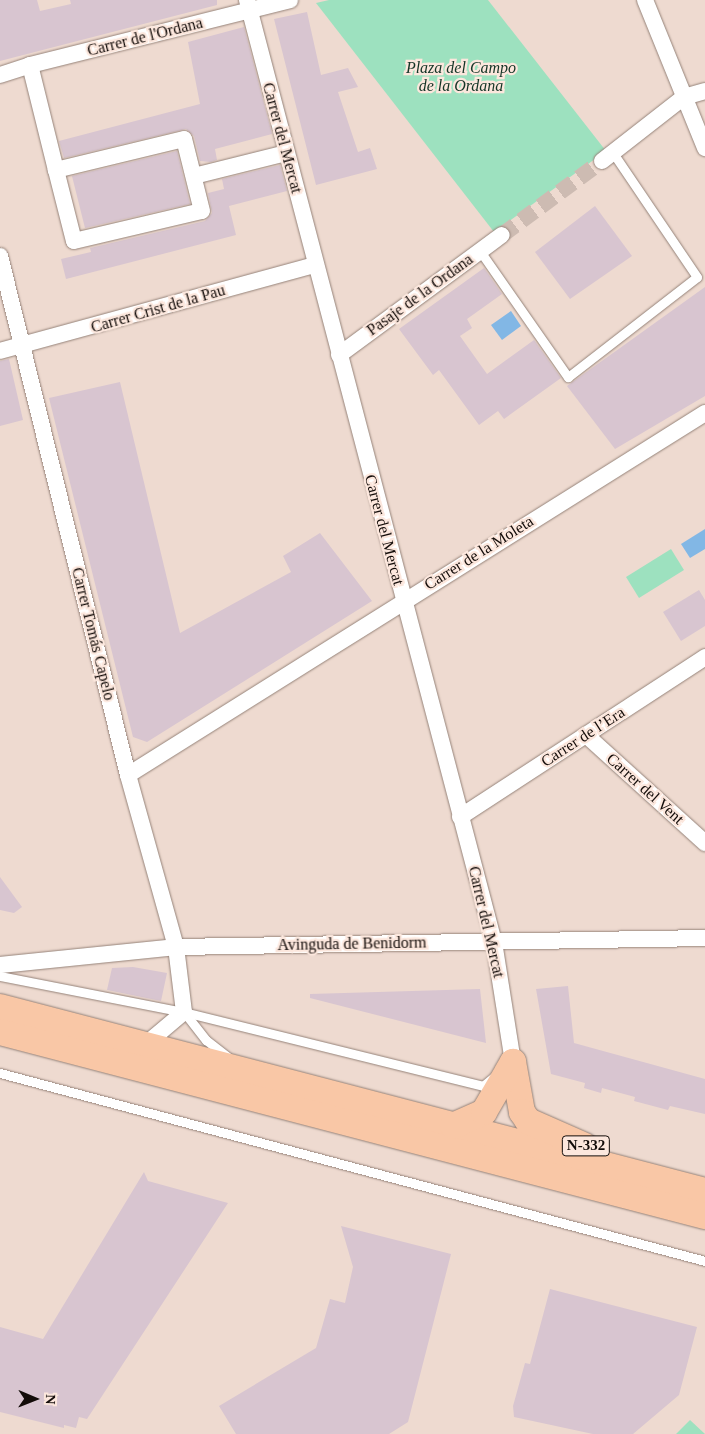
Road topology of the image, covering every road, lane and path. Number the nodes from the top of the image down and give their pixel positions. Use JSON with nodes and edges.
{"nodes":[{"id":1,"x":290,"y":0,"type":"edge"},
{"id":2,"x":645,"y":0,"type":"edge"},
{"id":3,"x":248,"y":5,"type":"edge"},
{"id":4,"x":30,"y":65,"type":"junction"},
{"id":5,"x":0,"y":75,"type":"edge"},
{"id":6,"x":705,"y":91,"type":"edge"},
{"id":7,"x":684,"y":97,"type":"junction"},
{"id":8,"x":705,"y":148,"type":"edge"},
{"id":9,"x":286,"y":152,"type":"junction"},
{"id":10,"x":608,"y":157,"type":"joint"},
{"id":11,"x":56,"y":170,"type":"junction"},
{"id":12,"x":194,"y":176,"type":"junction"},
{"id":13,"x":502,"y":235,"type":"tunnel mouth"},
{"id":14,"x":480,"y":251,"type":"junction"},
{"id":15,"x":0,"y":256,"type":"edge"},
{"id":16,"x":315,"y":265,"type":"junction"},
{"id":17,"x":22,"y":346,"type":"junction"},
{"id":18,"x":0,"y":352,"type":"edge"},
{"id":19,"x":339,"y":355,"type":"junction"},
{"id":20,"x":705,"y":412,"type":"edge"},
{"id":21,"x":402,"y":602,"type":"junction"},
{"id":22,"x":705,"y":656,"type":"edge"},
{"id":23,"x":586,"y":735,"type":"junction"},
{"id":24,"x":128,"y":775,"type":"junction"},
{"id":25,"x":460,"y":817,"type":"junction"},
{"id":26,"x":705,"y":843,"type":"edge"},
{"id":27,"x":705,"y":938,"type":"edge"},
{"id":28,"x":494,"y":942,"type":"junction"},
{"id":29,"x":176,"y":947,"type":"junction"},
{"id":30,"x":0,"y":966,"type":"edge"},
{"id":31,"x":0,"y":976,"type":"edge"},
{"id":32,"x":0,"y":1007,"type":"edge"},
{"id":33,"x":184,"y":1012,"type":"junction"},
{"id":34,"x":0,"y":1032,"type":"edge"},
{"id":35,"x":145,"y":1045,"type":"junction"},
{"id":36,"x":513,"y":1062,"type":"junction"},
{"id":37,"x":249,"y":1072,"type":"junction"},
{"id":38,"x":0,"y":1073,"type":"edge"},
{"id":39,"x":453,"y":1126,"type":"junction"},
{"id":40,"x":705,"y":1190,"type":"edge"},
{"id":41,"x":705,"y":1216,"type":"edge"},
{"id":42,"x":705,"y":1261,"type":"edge"}],
"edges":[{"from":1,"to":3,"type":"street","name":"Carrer de l'Ordana"},
{"from":2,"to":7,"type":"street"},
{"from":3,"to":4,"type":"street","name":"Carrer de l'Ordana"},
{"from":3,"to":9,"type":"street","name":"Carrer del Mercat"},
{"from":4,"to":5,"type":"street","name":"Carrer de l'Ordana"},
{"from":4,"to":11,"type":"street"},
{"from":6,"to":7,"type":"street"},
{"from":7,"to":8,"type":"street"},
{"from":7,"to":10,"type":"street"},
{"from":9,"to":12,"type":"street"},
{"from":9,"to":16,"type":"street","name":"Carrer del Mercat"},
{"from":10,"to":14,"type":"lane"},
{"from":11,"to":12,"type":"street"},
{"from":11,"to":12,"type":"street"},
{"from":13,"to":14,"type":"street","name":"Pasaje de la Ordana"},
{"from":14,"to":19,"type":"street","name":"Pasaje de la Ordana"},
{"from":15,"to":17,"type":"street","name":"Carrer Tomás Capelo"},
{"from":16,"to":17,"type":"street","name":"Carrer Crist de la Pau"},
{"from":16,"to":19,"type":"street","name":"Carrer del Mercat"},
{"from":17,"to":18,"type":"street","name":"Carrer Crist de la Pau"},
{"from":17,"to":24,"type":"street","name":"Carrer Tomás Capelo"},
{"from":19,"to":21,"type":"street","name":"Carrer del Mercat"},
{"from":20,"to":21,"type":"street","name":"Carrer de la Moleta"},
{"from":21,"to":24,"type":"street","name":"Carrer de la Moleta"},
{"from":21,"to":25,"type":"street","name":"Carrer del Mercat"},
{"from":22,"to":23,"type":"street","name":"Carrer de l’Era"},
{"from":23,"to":25,"type":"street","name":"Carrer de l’Era"},
{"from":23,"to":26,"type":"street","name":"Carrer del Vent"},
{"from":24,"to":29,"type":"street","name":"Carrer Tomás Capelo"},
{"from":25,"to":28,"type":"street","name":"Carrer del Mercat"},
{"from":27,"to":28,"type":"street","name":"Avinguda de Benidorm"},
{"from":28,"to":29,"type":"street","name":"Avinguda de Benidorm"},
{"from":28,"to":36,"type":"street","name":"Carrer del Mercat"},
{"from":29,"to":30,"type":"street","name":"Avinguda de Benidorm"},
{"from":29,"to":33,"type":"street","name":"Carrer Tomás Capelo"},
{"from":31,"to":33,"type":"lane"},
{"from":32,"to":35,"type":"main road"},
{"from":33,"to":35,"type":"street"},
{"from":33,"to":36,"type":"lane"},
{"from":33,"to":37,"type":"lane"},
{"from":34,"to":41,"type":"main road"},
{"from":35,"to":37,"type":"main road"},
{"from":36,"to":39,"type":"main road"},
{"from":36,"to":40,"type":"main road","number":"N-332"},
{"from":37,"to":39,"type":"main road"},
{"from":38,"to":42,"type":"lane"},
{"from":39,"to":40,"type":"main road"}]}
